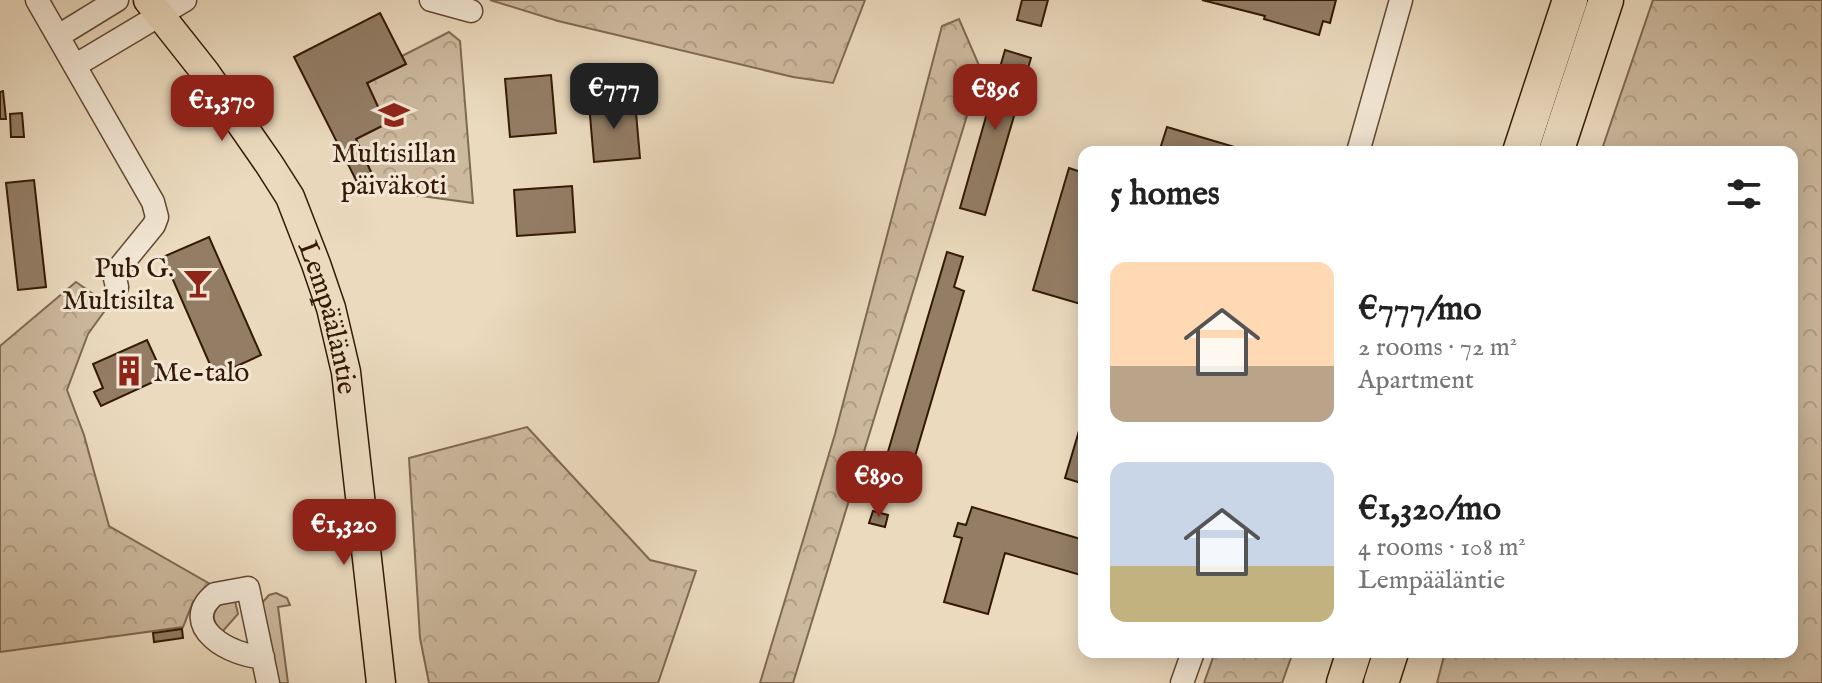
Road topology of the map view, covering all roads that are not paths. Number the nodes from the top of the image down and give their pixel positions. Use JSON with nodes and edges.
{"nodes":[{"id":1,"x":37,"y":0,"type":"edge"},
{"id":2,"x":117,"y":0,"type":"edge"},
{"id":3,"x":185,"y":0,"type":"edge"},
{"id":4,"x":431,"y":0,"type":"edge"},
{"id":5,"x":1401,"y":0,"type":"edge"},
{"id":6,"x":1570,"y":0,"type":"edge"},
{"id":7,"x":1606,"y":0,"type":"edge"},
{"id":8,"x":154,"y":8,"type":"edge"},
{"id":9,"x":471,"y":11,"type":"dead end"},
{"id":10,"x":60,"y":35,"type":"junction"},
{"id":11,"x":76,"y":65,"type":"junction"},
{"id":12,"x":1360,"y":146,"type":"edge"},
{"id":13,"x":1522,"y":146,"type":"edge"},
{"id":14,"x":1558,"y":146,"type":"edge"},
{"id":15,"x":117,"y":287,"type":"dead end"},
{"id":16,"x":263,"y":657,"type":"dead end"},
{"id":17,"x":1191,"y":658,"type":"edge"},
{"id":18,"x":1352,"y":658,"type":"edge"},
{"id":19,"x":1389,"y":658,"type":"edge"},
{"id":20,"x":268,"y":683,"type":"edge"},
{"id":21,"x":381,"y":683,"type":"edge"},
{"id":22,"x":1182,"y":683,"type":"edge"},
{"id":23,"x":1344,"y":683,"type":"edge"},
{"id":24,"x":1381,"y":683,"type":"edge"}],
"edges":[{"from":1,"to":10,"type":"street"},
{"from":2,"to":10,"type":"street"},
{"from":3,"to":8,"type":"street"},
{"from":4,"to":9,"type":"street"},
{"from":5,"to":12,"type":"street"},
{"from":6,"to":13,"type":"highway"},
{"from":7,"to":14,"type":"highway"},
{"from":8,"to":11,"type":"street"},
{"from":8,"to":21,"type":"main road","name":"Lempääläntie"},
{"from":10,"to":11,"type":"street"},
{"from":11,"to":15,"type":"street"},
{"from":16,"to":20,"type":"street"},
{"from":17,"to":22,"type":"street"},
{"from":18,"to":23,"type":"highway"},
{"from":19,"to":24,"type":"highway"}]}
